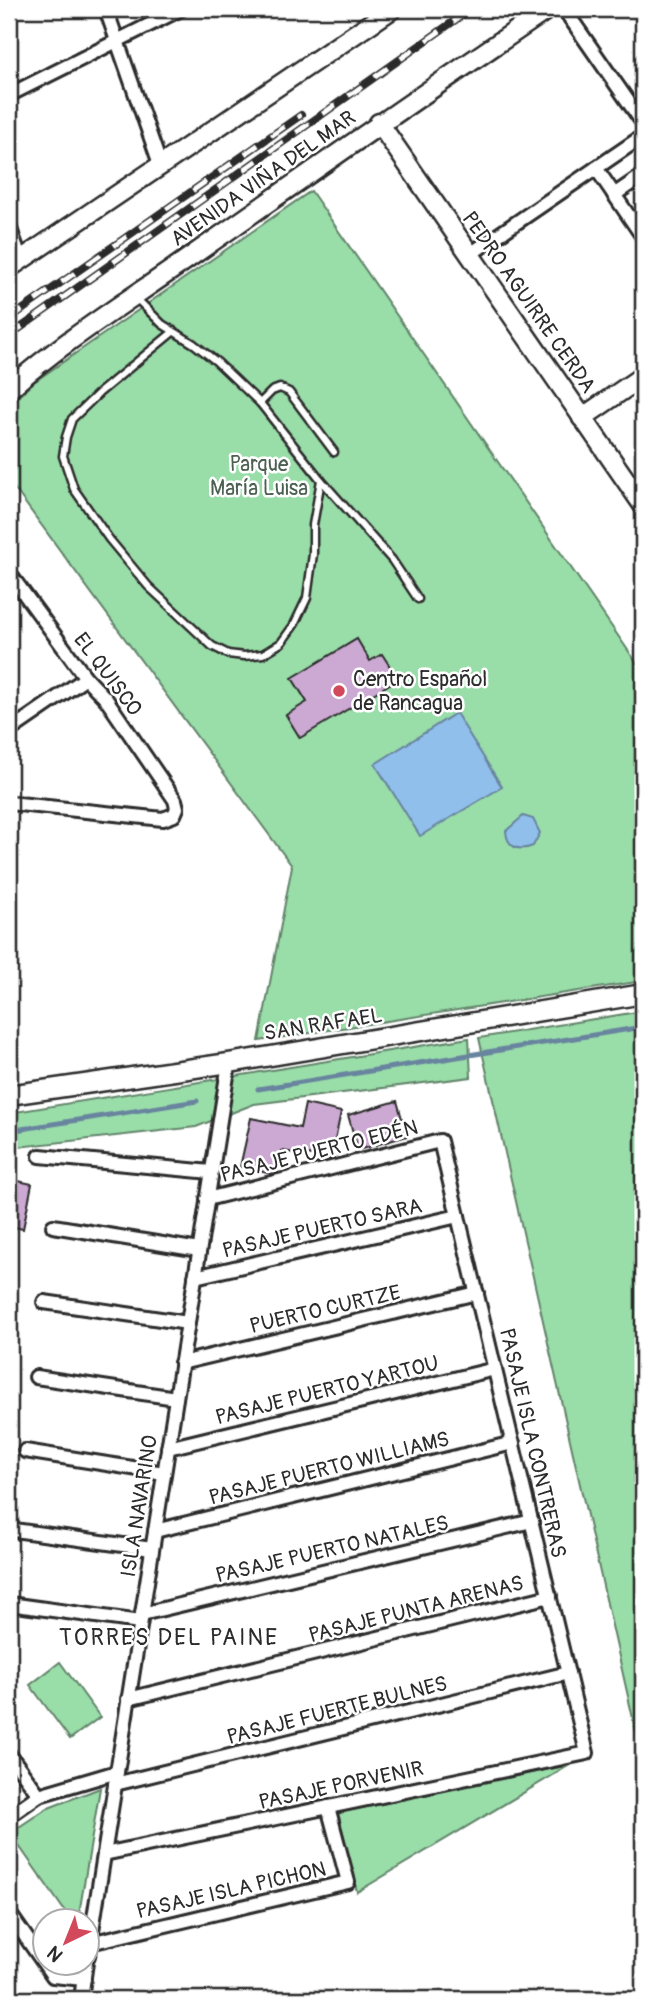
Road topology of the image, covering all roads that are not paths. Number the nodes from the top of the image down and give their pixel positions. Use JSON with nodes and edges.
{"nodes":[{"id":1,"x":106,"y":9,"type":"edge"},
{"id":2,"x":181,"y":9,"type":"edge"},
{"id":3,"x":392,"y":9,"type":"edge"},
{"id":4,"x":548,"y":9,"type":"edge"},
{"id":5,"x":564,"y":9,"type":"edge"},
{"id":6,"x":372,"y":14,"type":"edge"},
{"id":7,"x":118,"y":42,"type":"junction"},
{"id":8,"x":9,"y":95,"type":"edge"},
{"id":9,"x":643,"y":122,"type":"edge"},
{"id":10,"x":379,"y":123,"type":"junction"},
{"id":11,"x":643,"y":136,"type":"edge"},
{"id":12,"x":161,"y":167,"type":"junction"},
{"id":13,"x":596,"y":168,"type":"junction"},
{"id":14,"x":643,"y":175,"type":"edge"},
{"id":15,"x":614,"y":195,"type":"junction"},
{"id":16,"x":9,"y":226,"type":"edge"},
{"id":17,"x":643,"y":237,"type":"edge"},
{"id":18,"x":470,"y":255,"type":"junction"},
{"id":19,"x":15,"y":264,"type":"edge"},
{"id":20,"x":134,"y":297,"type":"junction"},
{"id":21,"x":173,"y":332,"type":"junction"},
{"id":22,"x":643,"y":376,"type":"edge"},
{"id":23,"x":9,"y":389,"type":"edge"},
{"id":24,"x":260,"y":403,"type":"junction"},
{"id":25,"x":582,"y":418,"type":"junction"},
{"id":26,"x":334,"y":452,"type":"dead end"},
{"id":27,"x":321,"y":481,"type":"junction"},
{"id":28,"x":643,"y":505,"type":"edge"},
{"id":29,"x":9,"y":573,"type":"edge"},
{"id":30,"x":418,"y":599,"type":"dead end"},
{"id":31,"x":86,"y":678,"type":"junction"},
{"id":32,"x":9,"y":731,"type":"edge"},
{"id":33,"x":9,"y":803,"type":"edge"},
{"id":34,"x":643,"y":994,"type":"edge"},
{"id":35,"x":229,"y":1063,"type":"junction"},
{"id":36,"x":9,"y":1095,"type":"edge"},
{"id":37,"x":440,"y":1142,"type":"joint"},
{"id":38,"x":40,"y":1156,"type":"dead end"},
{"id":39,"x":211,"y":1172,"type":"junction"},
{"id":40,"x":207,"y":1199,"type":"junction"},
{"id":41,"x":458,"y":1216,"type":"junction"},
{"id":42,"x":53,"y":1226,"type":"dead end"},
{"id":43,"x":199,"y":1250,"type":"junction"},
{"id":44,"x":195,"y":1277,"type":"junction"},
{"id":45,"x":477,"y":1293,"type":"junction"},
{"id":46,"x":44,"y":1302,"type":"dead end"},
{"id":47,"x":188,"y":1324,"type":"junction"},
{"id":48,"x":181,"y":1363,"type":"junction"},
{"id":49,"x":495,"y":1369,"type":"junction"},
{"id":50,"x":36,"y":1377,"type":"dead end"},
{"id":51,"x":176,"y":1398,"type":"junction"},
{"id":52,"x":513,"y":1443,"type":"junction"},
{"id":53,"x":168,"y":1448,"type":"junction"},
{"id":54,"x":25,"y":1451,"type":"dead end"},
{"id":55,"x":164,"y":1473,"type":"junction"},
{"id":56,"x":531,"y":1521,"type":"junction"},
{"id":57,"x":14,"y":1530,"type":"dead end"},
{"id":58,"x":155,"y":1531,"type":"junction"},
{"id":59,"x":152,"y":1549,"type":"junction"},
{"id":60,"x":550,"y":1596,"type":"junction"},
{"id":61,"x":9,"y":1604,"type":"edge"},
{"id":62,"x":141,"y":1618,"type":"junction"},
{"id":63,"x":568,"y":1673,"type":"junction"},
{"id":64,"x":128,"y":1699,"type":"junction"},
{"id":65,"x":587,"y":1753,"type":"joint"},
{"id":66,"x":9,"y":1755,"type":"edge"},
{"id":67,"x":116,"y":1778,"type":"junction"},
{"id":68,"x":39,"y":1795,"type":"junction"},
{"id":69,"x":328,"y":1807,"type":"junction"},
{"id":70,"x":9,"y":1816,"type":"edge"},
{"id":71,"x":103,"y":1854,"type":"junction"},
{"id":72,"x":95,"y":1906,"type":"edge"},
{"id":73,"x":9,"y":1913,"type":"edge"},
{"id":74,"x":102,"y":1947,"type":"edge"},
{"id":75,"x":84,"y":1976,"type":"edge"},
{"id":76,"x":84,"y":1979,"type":"junction"},
{"id":77,"x":81,"y":1999,"type":"edge"}],
"edges":[{"from":1,"to":7,"type":"street"},
{"from":2,"to":7,"type":"street"},
{"from":3,"to":6,"type":"street"},
{"from":4,"to":10,"type":"street","name":"AVENIDA VIÑA DEL MAR"},
{"from":5,"to":9,"type":"street"},
{"from":6,"to":12,"type":"street"},
{"from":7,"to":8,"type":"street"},
{"from":7,"to":12,"type":"street"},
{"from":10,"to":18,"type":"street","name":"PEDRO AGUIRRE CERDA"},
{"from":10,"to":20,"type":"street","name":"AVENIDA VIÑA DEL MAR"},
{"from":11,"to":13,"type":"street"},
{"from":12,"to":19,"type":"street"},
{"from":13,"to":15,"type":"street"},
{"from":13,"to":18,"type":"street"},
{"from":14,"to":15,"type":"street"},
{"from":15,"to":17,"type":"street"},
{"from":16,"to":19,"type":"street"},
{"from":18,"to":25,"type":"street","name":"PEDRO AGUIRRE CERDA"},
{"from":20,"to":21,"type":"lane"},
{"from":20,"to":23,"type":"street","name":"AVENIDA VIÑA DEL MAR"},
{"from":21,"to":24,"type":"lane"},
{"from":21,"to":27,"type":"lane"},
{"from":22,"to":25,"type":"street"},
{"from":24,"to":26,"type":"lane"},
{"from":24,"to":27,"type":"lane"},
{"from":25,"to":28,"type":"street","name":"PEDRO AGUIRRE CERDA"},
{"from":27,"to":30,"type":"lane"},
{"from":29,"to":31,"type":"street","name":"EL QUISCO"},
{"from":31,"to":32,"type":"street"},
{"from":31,"to":33,"type":"street","name":"EL QUISCO"},
{"from":34,"to":35,"type":"street","name":"SAN RAFAEL"},
{"from":35,"to":36,"type":"street","name":"SAN RAFAEL"},
{"from":35,"to":39,"type":"street","name":"ISLA NAVARINO"},
{"from":37,"to":40,"type":"street","name":"PASAJE PUERTO EDÉN"},
{"from":37,"to":41,"type":"street","name":"PASAJE ISLA CONTRERAS"},
{"from":38,"to":39,"type":"street"},
{"from":39,"to":40,"type":"street","name":"ISLA NAVARINO"},
{"from":40,"to":43,"type":"street","name":"ISLA NAVARINO"},
{"from":41,"to":44,"type":"street","name":"PASAJE PUERTO SARA"},
{"from":41,"to":45,"type":"street","name":"PASAJE ISLA CONTRERAS"},
{"from":42,"to":43,"type":"street"},
{"from":43,"to":44,"type":"street","name":"ISLA NAVARINO"},
{"from":44,"to":47,"type":"street","name":"ISLA NAVARINO"},
{"from":45,"to":48,"type":"street","name":"PUERTO CURTZE"},
{"from":45,"to":49,"type":"street","name":"PASAJE ISLA CONTRERAS"},
{"from":46,"to":47,"type":"street"},
{"from":47,"to":48,"type":"street","name":"ISLA NAVARINO"},
{"from":48,"to":51,"type":"street","name":"ISLA NAVARINO"},
{"from":49,"to":52,"type":"street","name":"PASAJE ISLA CONTRERAS"},
{"from":49,"to":53,"type":"street","name":"PASAJE PUERTO YARTOU"},
{"from":50,"to":51,"type":"street"},
{"from":51,"to":53,"type":"street","name":"ISLA NAVARINO"},
{"from":52,"to":56,"type":"street","name":"PASAJE ISLA CONTRERAS"},
{"from":52,"to":58,"type":"street","name":"PASAJE PUERTO WILLIAMS"},
{"from":53,"to":55,"type":"street","name":"ISLA NAVARINO"},
{"from":54,"to":55,"type":"street"},
{"from":55,"to":58,"type":"street","name":"ISLA NAVARINO"},
{"from":56,"to":60,"type":"street","name":"PASAJE ISLA CONTRERAS"},
{"from":56,"to":62,"type":"street","name":"PASAJE PUERTO NATALES"},
{"from":57,"to":59,"type":"street"},
{"from":58,"to":59,"type":"street","name":"ISLA NAVARINO"},
{"from":59,"to":62,"type":"street","name":"ISLA NAVARINO"},
{"from":60,"to":63,"type":"street","name":"PASAJE ISLA CONTRERAS"},
{"from":60,"to":64,"type":"street","name":"PASAJE PUNTA ARENAS"},
{"from":61,"to":62,"type":"street"},
{"from":62,"to":64,"type":"street","name":"ISLA NAVARINO"},
{"from":63,"to":65,"type":"street","name":"PASAJE ISLA CONTRERAS"},
{"from":63,"to":67,"type":"street","name":"PASAJE FUERTE BULNES"},
{"from":64,"to":67,"type":"street","name":"ISLA NAVARINO"},
{"from":65,"to":69,"type":"street","name":"PASAJE PORVENIR"},
{"from":66,"to":68,"type":"street"},
{"from":67,"to":68,"type":"street","name":"PASAJE FUERTE BULNES"},
{"from":67,"to":71,"type":"street","name":"ISLA NAVARINO"},
{"from":68,"to":70,"type":"street","name":"PASAJE FUERTE BULNES"},
{"from":69,"to":71,"type":"street","name":"PASAJE PORVENIR"},
{"from":69,"to":74,"type":"street","name":"PASAJE ISLA PICHON"},
{"from":71,"to":72,"type":"street","name":"ISLA NAVARINO"},
{"from":73,"to":76,"type":"street"},
{"from":75,"to":76,"type":"street"},
{"from":76,"to":77,"type":"street"}]}
